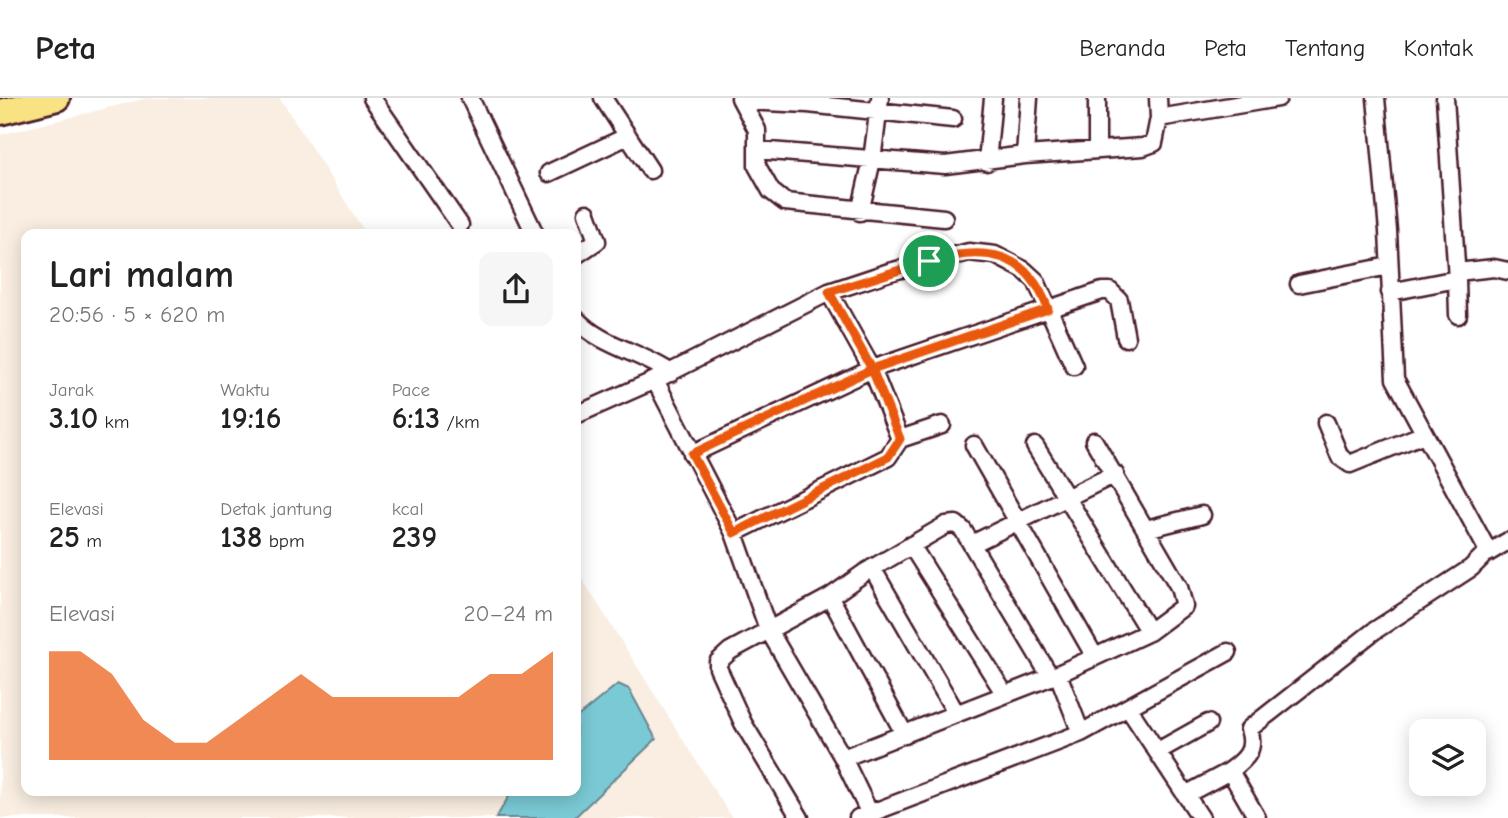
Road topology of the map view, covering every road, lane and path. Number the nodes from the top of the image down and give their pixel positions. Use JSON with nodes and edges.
{"nodes":[{"id":1,"x":57,"y":98,"type":"edge"},
{"id":2,"x":372,"y":98,"type":"edge"},
{"id":3,"x":470,"y":98,"type":"edge"},
{"id":4,"x":603,"y":98,"type":"edge"},
{"id":5,"x":933,"y":98,"type":"edge"},
{"id":6,"x":993,"y":98,"type":"edge"},
{"id":7,"x":1029,"y":98,"type":"edge"},
{"id":8,"x":1097,"y":98,"type":"edge"},
{"id":9,"x":1158,"y":98,"type":"edge"},
{"id":10,"x":1278,"y":98,"type":"edge"},
{"id":11,"x":1376,"y":98,"type":"edge"},
{"id":12,"x":1445,"y":98,"type":"edge"},
{"id":13,"x":741,"y":99,"type":"edge"},
{"id":14,"x":880,"y":104,"type":"edge"},
{"id":15,"x":0,"y":112,"type":"edge"},
{"id":16,"x":932,"y":115,"type":"junction"},
{"id":17,"x":1159,"y":118,"type":"junction"},
{"id":18,"x":953,"y":119,"type":"dead end"},
{"id":19,"x":628,"y":136,"type":"junction"},
{"id":20,"x":757,"y":150,"type":"junction"},
{"id":21,"x":1097,"y":150,"type":"junction"},
{"id":22,"x":1025,"y":155,"type":"junction"},
{"id":23,"x":872,"y":160,"type":"junction"},
{"id":24,"x":987,"y":162,"type":"junction"},
{"id":25,"x":650,"y":170,"type":"dead end"},
{"id":26,"x":549,"y":173,"type":"dead end"},
{"id":27,"x":860,"y":212,"type":"junction"},
{"id":28,"x":587,"y":213,"type":"dead end"},
{"id":29,"x":944,"y":218,"type":"dead end"},
{"id":30,"x":460,"y":225,"type":"dead end"},
{"id":31,"x":533,"y":229,"type":"edge"},
{"id":32,"x":581,"y":252,"type":"edge"},
{"id":33,"x":1389,"y":266,"type":"junction"},
{"id":34,"x":1508,"y":271,"type":"edge"},
{"id":35,"x":1457,"y":276,"type":"junction"},
{"id":36,"x":1299,"y":284,"type":"dead end"},
{"id":37,"x":829,"y":292,"type":"junction"},
{"id":38,"x":1390,"y":292,"type":"junction"},
{"id":39,"x":1048,"y":309,"type":"junction"},
{"id":40,"x":1458,"y":315,"type":"dead end"},
{"id":41,"x":581,"y":323,"type":"edge"},
{"id":42,"x":1126,"y":338,"type":"dead end"},
{"id":43,"x":1074,"y":366,"type":"dead end"},
{"id":44,"x":872,"y":369,"type":"junction"},
{"id":45,"x":671,"y":373,"type":"junction"},
{"id":46,"x":655,"y":380,"type":"junction"},
{"id":47,"x":581,"y":413,"type":"edge"},
{"id":48,"x":1326,"y":423,"type":"dead end"},
{"id":49,"x":943,"y":425,"type":"dead end"},
{"id":50,"x":1424,"y":434,"type":"junction"},
{"id":51,"x":900,"y":439,"type":"junction"},
{"id":52,"x":1094,"y":441,"type":"dead end"},
{"id":53,"x":974,"y":445,"type":"dead end"},
{"id":54,"x":1035,"y":446,"type":"dead end"},
{"id":55,"x":692,"y":454,"type":"junction"},
{"id":56,"x":1115,"y":474,"type":"junction"},
{"id":57,"x":1066,"y":499,"type":"junction"},
{"id":58,"x":1202,"y":515,"type":"dead end"},
{"id":59,"x":1019,"y":520,"type":"junction"},
{"id":60,"x":1146,"y":529,"type":"junction"},
{"id":61,"x":734,"y":533,"type":"junction"},
{"id":62,"x":1508,"y":541,"type":"edge"},
{"id":63,"x":972,"y":544,"type":"junction"},
{"id":64,"x":911,"y":545,"type":"junction"},
{"id":65,"x":1488,"y":553,"type":"junction"},
{"id":66,"x":872,"y":568,"type":"junction"},
{"id":67,"x":830,"y":597,"type":"junction"},
{"id":68,"x":768,"y":629,"type":"junction"},
{"id":69,"x":1149,"y":632,"type":"junction"},
{"id":70,"x":1228,"y":652,"type":"dead end"},
{"id":71,"x":1095,"y":657,"type":"junction"},
{"id":72,"x":1054,"y":675,"type":"junction"},
{"id":73,"x":1004,"y":693,"type":"junction"},
{"id":74,"x":1129,"y":709,"type":"junction"},
{"id":75,"x":956,"y":713,"type":"junction"},
{"id":76,"x":1208,"y":723,"type":"dead end"},
{"id":77,"x":1081,"y":733,"type":"junction"},
{"id":78,"x":905,"y":735,"type":"junction"},
{"id":79,"x":1158,"y":751,"type":"junction"},
{"id":80,"x":843,"y":758,"type":"junction"},
{"id":81,"x":1230,"y":771,"type":"junction"},
{"id":82,"x":1187,"y":794,"type":"junction"},
{"id":83,"x":864,"y":816,"type":"edge"},
{"id":84,"x":800,"y":818,"type":"edge"},
{"id":85,"x":1200,"y":818,"type":"edge"},
{"id":86,"x":1257,"y":818,"type":"edge"}],
"edges":[{"from":1,"to":15,"type":"highway"},
{"from":2,"to":30,"type":"street"},
{"from":3,"to":31,"type":"street"},
{"from":4,"to":19,"type":"street"},
{"from":5,"to":16,"type":"street"},
{"from":6,"to":24,"type":"street"},
{"from":7,"to":22,"type":"street"},
{"from":8,"to":21,"type":"street"},
{"from":9,"to":17,"type":"street"},
{"from":10,"to":17,"type":"street"},
{"from":11,"to":33,"type":"street"},
{"from":12,"to":35,"type":"street"},
{"from":13,"to":14,"type":"street"},
{"from":13,"to":20,"type":"street"},
{"from":14,"to":16,"type":"street"},
{"from":14,"to":23,"type":"street"},
{"from":16,"to":18,"type":"street"},
{"from":17,"to":21,"type":"street"},
{"from":19,"to":25,"type":"street"},
{"from":19,"to":26,"type":"street"},
{"from":20,"to":23,"type":"street"},
{"from":20,"to":27,"type":"street"},
{"from":21,"to":22,"type":"street"},
{"from":22,"to":24,"type":"street"},
{"from":23,"to":24,"type":"street"},
{"from":23,"to":27,"type":"street"},
{"from":27,"to":29,"type":"street"},
{"from":28,"to":32,"type":"street"},
{"from":33,"to":36,"type":"street"},
{"from":33,"to":38,"type":"street"},
{"from":34,"to":35,"type":"street"},
{"from":35,"to":38,"type":"street"},
{"from":35,"to":40,"type":"street"},
{"from":37,"to":39,"type":"street"},
{"from":37,"to":44,"type":"street"},
{"from":37,"to":45,"type":"street"},
{"from":38,"to":50,"type":"street"},
{"from":39,"to":42,"type":"street"},
{"from":39,"to":43,"type":"street"},
{"from":39,"to":44,"type":"street"},
{"from":41,"to":45,"type":"street"},
{"from":44,"to":51,"type":"street"},
{"from":44,"to":55,"type":"street"},
{"from":45,"to":46,"type":"street"},
{"from":46,"to":47,"type":"street"},
{"from":46,"to":55,"type":"street"},
{"from":48,"to":50,"type":"street"},
{"from":49,"to":51,"type":"street"},
{"from":50,"to":65,"type":"street"},
{"from":51,"to":61,"type":"street"},
{"from":52,"to":56,"type":"street"},
{"from":53,"to":59,"type":"street"},
{"from":54,"to":57,"type":"street"},
{"from":55,"to":61,"type":"street"},
{"from":56,"to":57,"type":"street"},
{"from":56,"to":60,"type":"street"},
{"from":57,"to":59,"type":"street"},
{"from":57,"to":69,"type":"street"},
{"from":58,"to":60,"type":"street"},
{"from":59,"to":63,"type":"street"},
{"from":59,"to":71,"type":"street"},
{"from":60,"to":69,"type":"street"},
{"from":61,"to":68,"type":"street"},
{"from":62,"to":65,"type":"street"},
{"from":63,"to":64,"type":"street"},
{"from":63,"to":72,"type":"street"},
{"from":64,"to":66,"type":"street"},
{"from":64,"to":73,"type":"street"},
{"from":65,"to":81,"type":"street"},
{"from":66,"to":67,"type":"street"},
{"from":66,"to":75,"type":"street"},
{"from":67,"to":68,"type":"street"},
{"from":67,"to":78,"type":"street"},
{"from":68,"to":80,"type":"street"},
{"from":68,"to":84,"type":"street"},
{"from":69,"to":71,"type":"street"},
{"from":70,"to":74,"type":"street"},
{"from":71,"to":72,"type":"street"},
{"from":72,"to":73,"type":"street"},
{"from":72,"to":77,"type":"street"},
{"from":73,"to":75,"type":"street"},
{"from":74,"to":77,"type":"street"},
{"from":74,"to":79,"type":"street"},
{"from":75,"to":78,"type":"street"},
{"from":76,"to":79,"type":"street"},
{"from":77,"to":83,"type":"street"},
{"from":78,"to":80,"type":"street"},
{"from":79,"to":82,"type":"street"},
{"from":80,"to":83,"type":"street"},
{"from":81,"to":82,"type":"street"},
{"from":81,"to":86,"type":"street"},
{"from":82,"to":85,"type":"street"}]}
